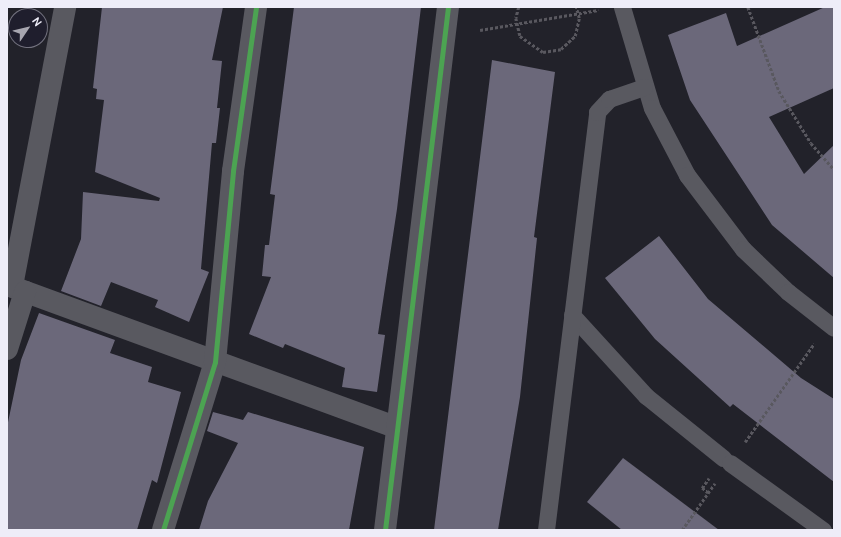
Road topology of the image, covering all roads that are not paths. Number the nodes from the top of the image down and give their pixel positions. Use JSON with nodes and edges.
{"nodes":[{"id":1,"x":65,"y":7,"type":"edge"},
{"id":2,"x":256,"y":7,"type":"edge"},
{"id":3,"x":448,"y":7,"type":"edge"},
{"id":4,"x":614,"y":8,"type":"edge"},
{"id":5,"x":644,"y":87,"type":"junction"},
{"id":6,"x":14,"y":288,"type":"edge"},
{"id":7,"x":572,"y":315,"type":"junction"},
{"id":8,"x":831,"y":326,"type":"edge"},
{"id":9,"x":7,"y":349,"type":"edge"},
{"id":10,"x":215,"y":362,"type":"junction"},
{"id":11,"x":397,"y":428,"type":"junction"},
{"id":12,"x":163,"y":530,"type":"edge"},
{"id":13,"x":385,"y":530,"type":"edge"},
{"id":14,"x":546,"y":530,"type":"edge"},
{"id":15,"x":823,"y":530,"type":"edge"}],
"edges":[{"from":1,"to":6,"type":"street"},
{"from":2,"to":10,"type":"street"},
{"from":3,"to":11,"type":"street"},
{"from":4,"to":5,"type":"lane"},
{"from":5,"to":7,"type":"lane"},
{"from":5,"to":8,"type":"lane"},
{"from":6,"to":9,"type":"street"},
{"from":6,"to":10,"type":"street"},
{"from":7,"to":14,"type":"lane"},
{"from":7,"to":15,"type":"lane"},
{"from":10,"to":11,"type":"street"},
{"from":10,"to":12,"type":"street"},
{"from":11,"to":13,"type":"street"}]}
